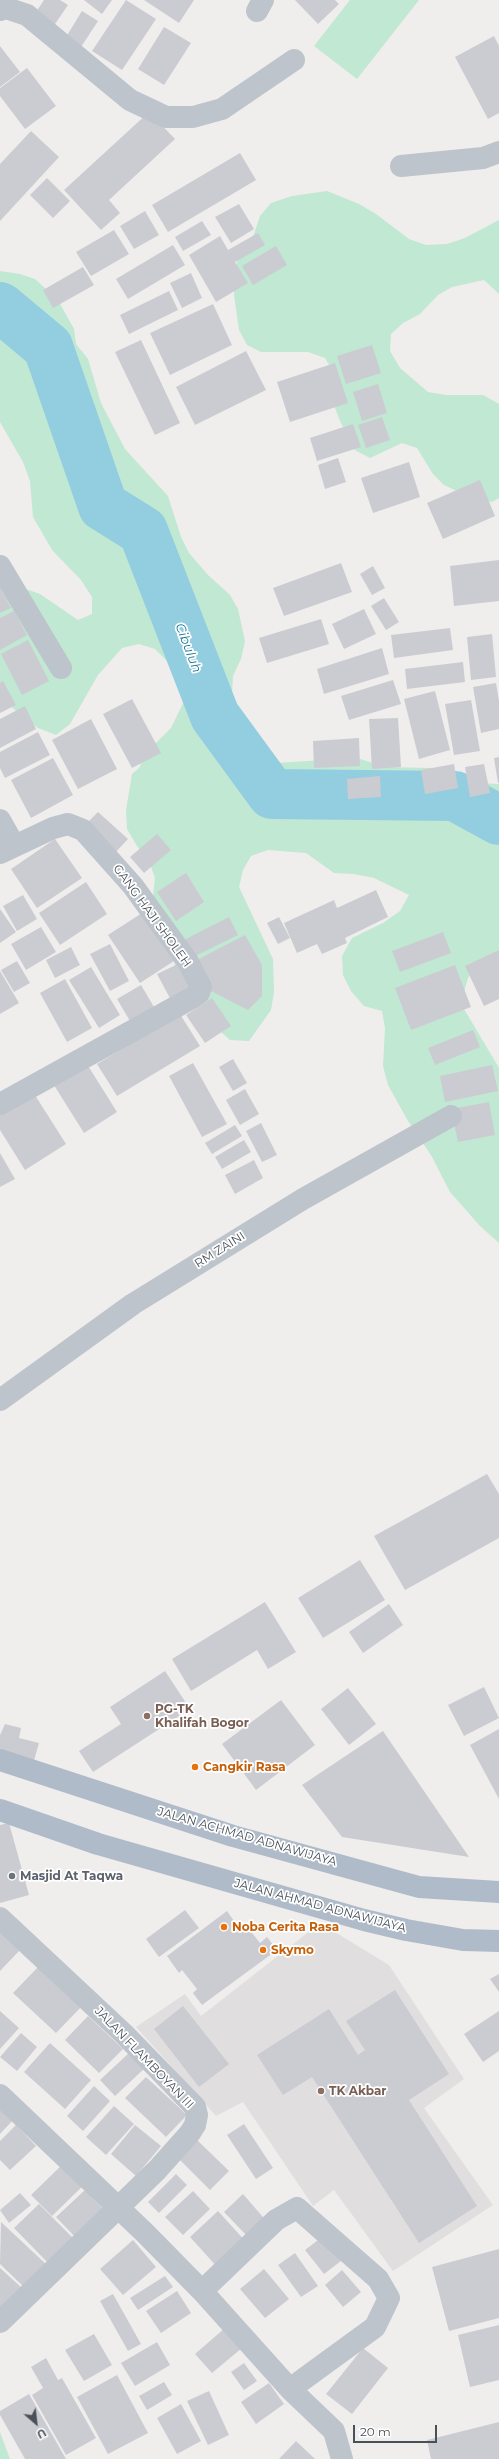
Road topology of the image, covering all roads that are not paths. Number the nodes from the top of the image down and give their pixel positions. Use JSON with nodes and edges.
{"nodes":[{"id":1,"x":32,"y":7,"type":"edge"},
{"id":2,"x":0,"y":10,"type":"edge"},
{"id":3,"x":294,"y":60,"type":"dead end"},
{"id":4,"x":499,"y":152,"type":"edge"},
{"id":5,"x":401,"y":166,"type":"dead end"},
{"id":6,"x":0,"y":566,"type":"edge"},
{"id":7,"x":61,"y":668,"type":"dead end"},
{"id":8,"x":0,"y":820,"type":"edge"},
{"id":9,"x":7,"y":849,"type":"edge"},
{"id":10,"x":0,"y":1104,"type":"edge"},
{"id":11,"x":451,"y":1116,"type":"dead end"},
{"id":12,"x":0,"y":1400,"type":"edge"},
{"id":13,"x":0,"y":1760,"type":"edge"},
{"id":14,"x":0,"y":1810,"type":"edge"},
{"id":15,"x":499,"y":1892,"type":"edge"},
{"id":16,"x":0,"y":1918,"type":"edge"},
{"id":17,"x":499,"y":1941,"type":"edge"},
{"id":18,"x":0,"y":2095,"type":"edge"},
{"id":19,"x":119,"y":2208,"type":"junction"},
{"id":20,"x":202,"y":2291,"type":"junction"},
{"id":21,"x":0,"y":2322,"type":"edge"},
{"id":22,"x":290,"y":2389,"type":"junction"},
{"id":23,"x":342,"y":2459,"type":"edge"}],
"edges":[{"from":1,"to":2,"type":"street"},
{"from":1,"to":3,"type":"street"},
{"from":4,"to":5,"type":"street"},
{"from":6,"to":7,"type":"street"},
{"from":8,"to":9,"type":"street"},
{"from":9,"to":10,"type":"street","name":"GANG HAJI SHOLEH"},
{"from":11,"to":12,"type":"street","name":"RM ZAINI"},
{"from":13,"to":15,"type":"main road","name":"JALAN ACHMAD ADNAWIJAYA"},
{"from":14,"to":17,"type":"main road","name":"JALAN AHMAD ADNAWIJAYA"},
{"from":16,"to":19,"type":"street","name":"JALAN FLAMBOYAN III"},
{"from":18,"to":19,"type":"street"},
{"from":19,"to":20,"type":"street"},
{"from":19,"to":21,"type":"street","name":"JALAN FLAMBOYAN III"},
{"from":20,"to":22,"type":"street"},
{"from":20,"to":22,"type":"street"},
{"from":22,"to":23,"type":"street"}]}
